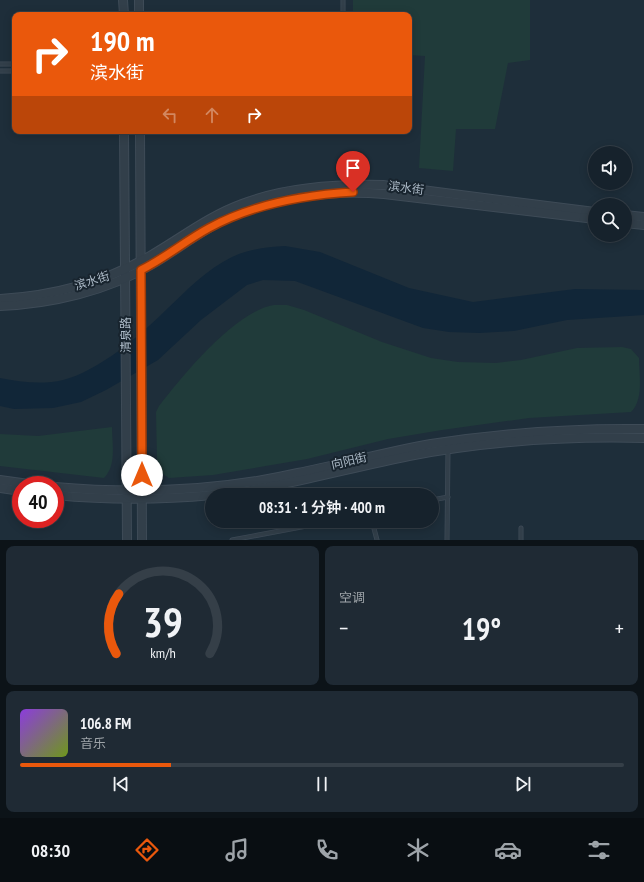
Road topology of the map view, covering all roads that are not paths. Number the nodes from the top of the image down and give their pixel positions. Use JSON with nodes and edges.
{"nodes":[{"id":1,"x":124,"y":0,"type":"edge"},
{"id":2,"x":139,"y":0,"type":"edge"},
{"id":3,"x":343,"y":0,"type":"edge"},
{"id":4,"x":124,"y":12,"type":"edge"},
{"id":5,"x":139,"y":12,"type":"edge"},
{"id":6,"x":343,"y":12,"type":"edge"},
{"id":7,"x":0,"y":64,"type":"edge"},
{"id":8,"x":12,"y":64,"type":"edge"},
{"id":9,"x":0,"y":71,"type":"edge"},
{"id":10,"x":12,"y":71,"type":"edge"},
{"id":11,"x":124,"y":134,"type":"edge"},
{"id":12,"x":140,"y":134,"type":"edge"},
{"id":13,"x":588,"y":211,"type":"edge"},
{"id":14,"x":632,"y":216,"type":"edge"},
{"id":15,"x":644,"y":217,"type":"edge"},
{"id":16,"x":588,"y":218,"type":"edge"},
{"id":17,"x":632,"y":224,"type":"edge"},
{"id":18,"x":644,"y":225,"type":"edge"},
{"id":19,"x":141,"y":261,"type":"junction"},
{"id":20,"x":141,"y":270,"type":"junction"},
{"id":21,"x":125,"y":273,"type":"junction"},
{"id":22,"x":0,"y":299,"type":"edge"},
{"id":23,"x":0,"y":306,"type":"edge"},
{"id":24,"x":644,"y":429,"type":"edge"},
{"id":25,"x":644,"y":438,"type":"edge"},
{"id":26,"x":448,"y":450,"type":"junction"},
{"id":27,"x":0,"y":480,"type":"edge"},
{"id":28,"x":12,"y":482,"type":"edge"},
{"id":29,"x":64,"y":487,"type":"edge"},
{"id":30,"x":0,"y":488,"type":"edge"},
{"id":31,"x":258,"y":488,"type":"edge"},
{"id":32,"x":12,"y":490,"type":"edge"},
{"id":33,"x":126,"y":490,"type":"junction"},
{"id":34,"x":142,"y":490,"type":"junction"},
{"id":35,"x":205,"y":495,"type":"edge"},
{"id":36,"x":64,"y":496,"type":"edge"},
{"id":37,"x":448,"y":497,"type":"junction"},
{"id":38,"x":127,"y":499,"type":"junction"},
{"id":39,"x":142,"y":499,"type":"junction"},
{"id":40,"x":439,"y":499,"type":"edge"},
{"id":41,"x":295,"y":528,"type":"edge"},
{"id":42,"x":374,"y":528,"type":"edge"},
{"id":43,"x":521,"y":528,"type":"dead end"},
{"id":44,"x":127,"y":540,"type":"edge"},
{"id":45,"x":142,"y":540,"type":"edge"},
{"id":46,"x":232,"y":540,"type":"edge"},
{"id":47,"x":377,"y":540,"type":"edge"},
{"id":48,"x":448,"y":540,"type":"edge"},
{"id":49,"x":521,"y":540,"type":"edge"}],
"edges":[{"from":1,"to":4,"type":"street"},
{"from":2,"to":5,"type":"street"},
{"from":3,"to":6,"type":"lane"},
{"from":7,"to":8,"type":"lane"},
{"from":9,"to":10,"type":"lane"},
{"from":11,"to":21,"type":"street","name":"清泉路"},
{"from":12,"to":19,"type":"street","name":"清泉路"},
{"from":13,"to":19,"type":"street","name":"滨水街"},
{"from":14,"to":15,"type":"street"},
{"from":16,"to":20,"type":"street","name":"滨水街"},
{"from":17,"to":18,"type":"street"},
{"from":19,"to":20,"type":"street","name":"清泉路"},
{"from":19,"to":21,"type":"street","name":"滨水街"},
{"from":20,"to":21,"type":"street","name":"滨水街"},
{"from":20,"to":34,"type":"street","name":"清泉路"},
{"from":21,"to":22,"type":"street","name":"滨水街"},
{"from":21,"to":23,"type":"street","name":"滨水街"},
{"from":21,"to":33,"type":"street","name":"清泉路"},
{"from":24,"to":34,"type":"street","name":"向阳街"},
{"from":25,"to":26,"type":"street","name":"向阳街"},
{"from":26,"to":31,"type":"street","name":"向阳街"},
{"from":26,"to":37,"type":"lane"},
{"from":27,"to":28,"type":"street"},
{"from":29,"to":33,"type":"street","name":"向阳街"},
{"from":30,"to":32,"type":"street"},
{"from":33,"to":34,"type":"street","name":"向阳街"},
{"from":33,"to":38,"type":"street","name":"清泉路"},
{"from":34,"to":39,"type":"street","name":"清泉路"},
{"from":35,"to":39,"type":"street","name":"向阳街"},
{"from":36,"to":38,"type":"street","name":"向阳街"},
{"from":37,"to":40,"type":"lane"},
{"from":37,"to":48,"type":"lane"},
{"from":38,"to":39,"type":"street","name":"向阳街"},
{"from":38,"to":44,"type":"street","name":"清泉路"},
{"from":39,"to":45,"type":"street","name":"清泉路"},
{"from":41,"to":46,"type":"lane"},
{"from":42,"to":47,"type":"lane"},
{"from":43,"to":49,"type":"lane"}]}
